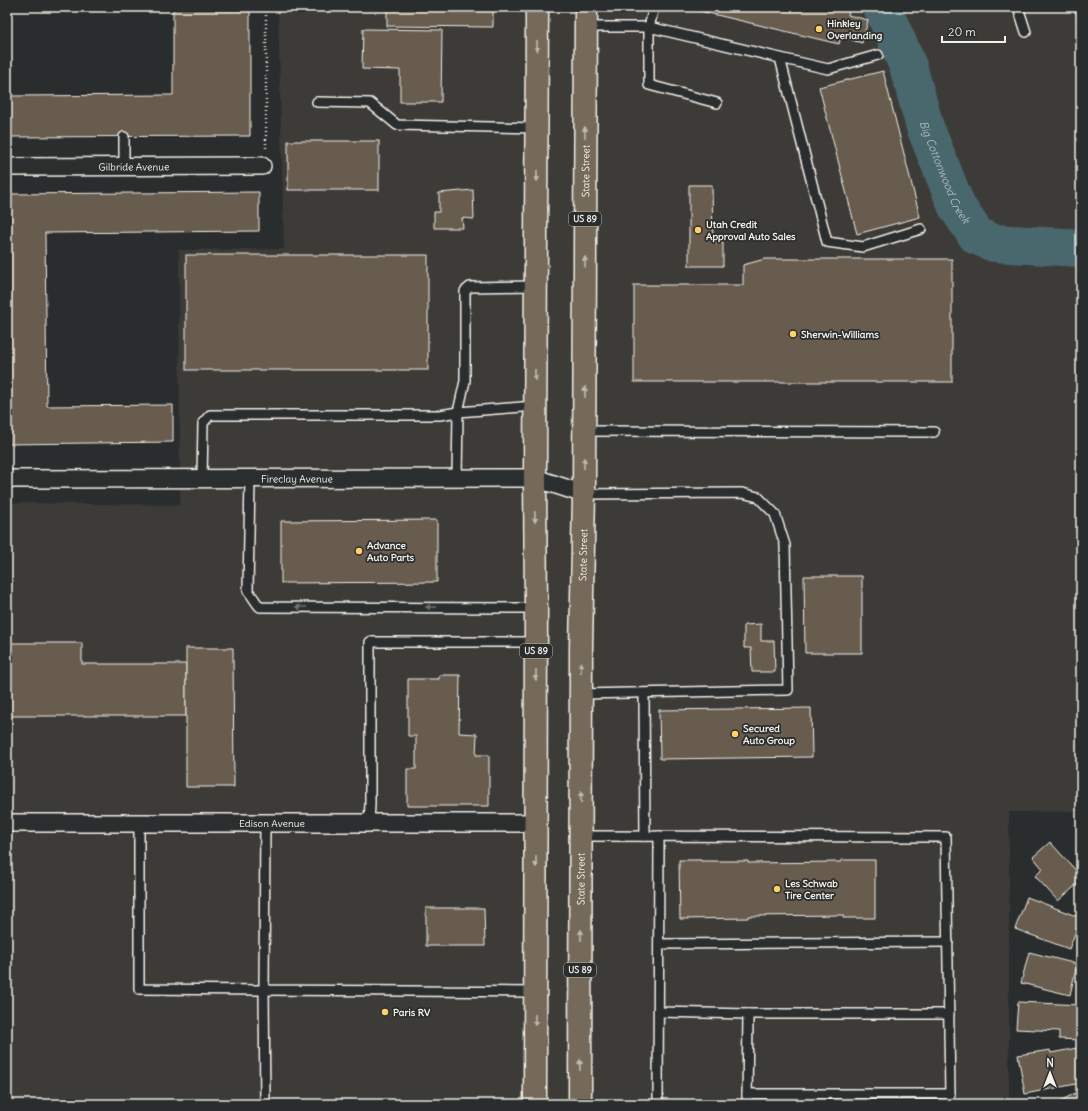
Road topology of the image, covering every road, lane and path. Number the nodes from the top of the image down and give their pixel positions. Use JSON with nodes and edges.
{"nodes":[{"id":1,"x":266,"y":7,"type":"edge"},
{"id":2,"x":537,"y":7,"type":"edge"},
{"id":3,"x":654,"y":7,"type":"edge"},
{"id":4,"x":1018,"y":7,"type":"edge"},
{"id":5,"x":586,"y":17,"type":"edge"},
{"id":6,"x":649,"y":27,"type":"junction"},
{"id":7,"x":1026,"y":32,"type":"dead end"},
{"id":8,"x":878,"y":55,"type":"dead end"},
{"id":9,"x":780,"y":58,"type":"junction"},
{"id":10,"x":317,"y":102,"type":"dead end"},
{"id":11,"x":717,"y":103,"type":"dead end"},
{"id":12,"x":537,"y":128,"type":"junction"},
{"id":13,"x":124,"y":137,"type":"dead end"},
{"id":14,"x":124,"y":166,"type":"junction"},
{"id":15,"x":262,"y":166,"type":"joint"},
{"id":16,"x":7,"y":167,"type":"edge"},
{"id":17,"x":922,"y":229,"type":"dead end"},
{"id":18,"x":536,"y":286,"type":"junction"},
{"id":19,"x":535,"y":406,"type":"junction"},
{"id":20,"x":458,"y":412,"type":"junction"},
{"id":21,"x":584,"y":431,"type":"junction"},
{"id":22,"x":934,"y":432,"type":"dead end"},
{"id":23,"x":250,"y":478,"type":"junction"},
{"id":24,"x":457,"y":478,"type":"junction"},
{"id":25,"x":535,"y":478,"type":"junction"},
{"id":26,"x":7,"y":479,"type":"edge"},
{"id":27,"x":202,"y":479,"type":"junction"},
{"id":28,"x":584,"y":494,"type":"junction"},
{"id":29,"x":536,"y":608,"type":"junction"},
{"id":30,"x":536,"y":642,"type":"junction"},
{"id":31,"x":581,"y":694,"type":"junction"},
{"id":32,"x":644,"y":694,"type":"junction"},
{"id":33,"x":7,"y":823,"type":"edge"},
{"id":34,"x":139,"y":823,"type":"junction"},
{"id":35,"x":265,"y":823,"type":"junction"},
{"id":36,"x":369,"y":823,"type":"junction"},
{"id":37,"x":536,"y":823,"type":"junction"},
{"id":38,"x":581,"y":836,"type":"junction"},
{"id":39,"x":645,"y":836,"type":"junction"},
{"id":40,"x":659,"y":836,"type":"junction"},
{"id":41,"x":948,"y":942,"type":"junction"},
{"id":42,"x":659,"y":944,"type":"junction"},
{"id":43,"x":264,"y":990,"type":"junction"},
{"id":44,"x":535,"y":992,"type":"junction"},
{"id":45,"x":659,"y":1012,"type":"junction"},
{"id":46,"x":748,"y":1014,"type":"junction"},
{"id":47,"x":949,"y":1014,"type":"junction"},
{"id":48,"x":747,"y":1094,"type":"junction"},
{"id":49,"x":265,"y":1104,"type":"edge"},
{"id":50,"x":535,"y":1104,"type":"edge"},
{"id":51,"x":580,"y":1104,"type":"edge"},
{"id":52,"x":658,"y":1104,"type":"edge"},
{"id":53,"x":747,"y":1104,"type":"edge"}],
"edges":[{"from":1,"to":15,"type":"path"},
{"from":2,"to":12,"type":"main road","number":"US 89","one_way":true},
{"from":3,"to":6,"type":"lane"},
{"from":4,"to":7,"type":"lane"},
{"from":5,"to":6,"type":"lane"},
{"from":21,"to":5,"type":"main road","name":"State Street","number":"US 89","one_way":true},
{"from":6,"to":9,"type":"lane"},
{"from":6,"to":11,"type":"lane"},
{"from":8,"to":9,"type":"lane"},
{"from":9,"to":17,"type":"lane"},
{"from":10,"to":12,"type":"lane"},
{"from":12,"to":18,"type":"main road","number":"US 89","one_way":true},
{"from":13,"to":14,"type":"lane"},
{"from":14,"to":15,"type":"street","name":"Gilbride Avenue"},
{"from":14,"to":16,"type":"street","name":"Gilbride Avenue"},
{"from":18,"to":19,"type":"main road","number":"US 89","one_way":true},
{"from":18,"to":20,"type":"lane"},
{"from":19,"to":20,"type":"lane"},
{"from":19,"to":25,"type":"main road","number":"US 89"},
{"from":20,"to":24,"type":"lane"},
{"from":20,"to":27,"type":"lane"},
{"from":21,"to":22,"type":"lane"},
{"from":28,"to":21,"type":"main road","name":"State Street","number":"US 89","one_way":true},
{"from":23,"to":24,"type":"street","name":"Fireclay Avenue"},
{"from":23,"to":27,"type":"street","name":"Fireclay Avenue"},
{"from":29,"to":23,"type":"lane","one_way":true},
{"from":24,"to":25,"type":"street","name":"Fireclay Avenue"},
{"from":25,"to":28,"type":"street","name":"Fireclay Avenue"},
{"from":25,"to":29,"type":"main road","number":"US 89","one_way":true},
{"from":26,"to":27,"type":"street","name":"Fireclay Avenue"},
{"from":31,"to":28,"type":"main road","name":"State Street","number":"US 89","one_way":true},
{"from":28,"to":32,"type":"lane"},
{"from":29,"to":30,"type":"main road","number":"US 89"},
{"from":30,"to":36,"type":"lane"},
{"from":30,"to":37,"type":"main road","number":"US 89","one_way":true},
{"from":31,"to":32,"type":"lane"},
{"from":38,"to":31,"type":"main road","name":"State Street","number":"US 89","one_way":true},
{"from":32,"to":39,"type":"lane"},
{"from":33,"to":34,"type":"street","name":"Edison Avenue"},
{"from":34,"to":35,"type":"street","name":"Edison Avenue"},
{"from":34,"to":43,"type":"lane"},
{"from":35,"to":36,"type":"street","name":"Edison Avenue"},
{"from":35,"to":43,"type":"lane"},
{"from":36,"to":37,"type":"street","name":"Edison Avenue"},
{"from":37,"to":44,"type":"main road","number":"US 89","one_way":true},
{"from":38,"to":39,"type":"lane"},
{"from":51,"to":38,"type":"main road","name":"State Street","number":"US 89","one_way":true},
{"from":39,"to":40,"type":"lane"},
{"from":40,"to":41,"type":"lane"},
{"from":40,"to":42,"type":"lane"},
{"from":41,"to":42,"type":"lane"},
{"from":41,"to":47,"type":"lane"},
{"from":42,"to":45,"type":"lane"},
{"from":43,"to":44,"type":"lane"},
{"from":43,"to":49,"type":"lane"},
{"from":44,"to":50,"type":"main road","number":"US 89","one_way":true},
{"from":45,"to":46,"type":"lane"},
{"from":45,"to":52,"type":"lane"},
{"from":46,"to":47,"type":"lane"},
{"from":46,"to":48,"type":"lane"},
{"from":47,"to":48,"type":"lane"},
{"from":48,"to":53,"type":"lane"}]}
